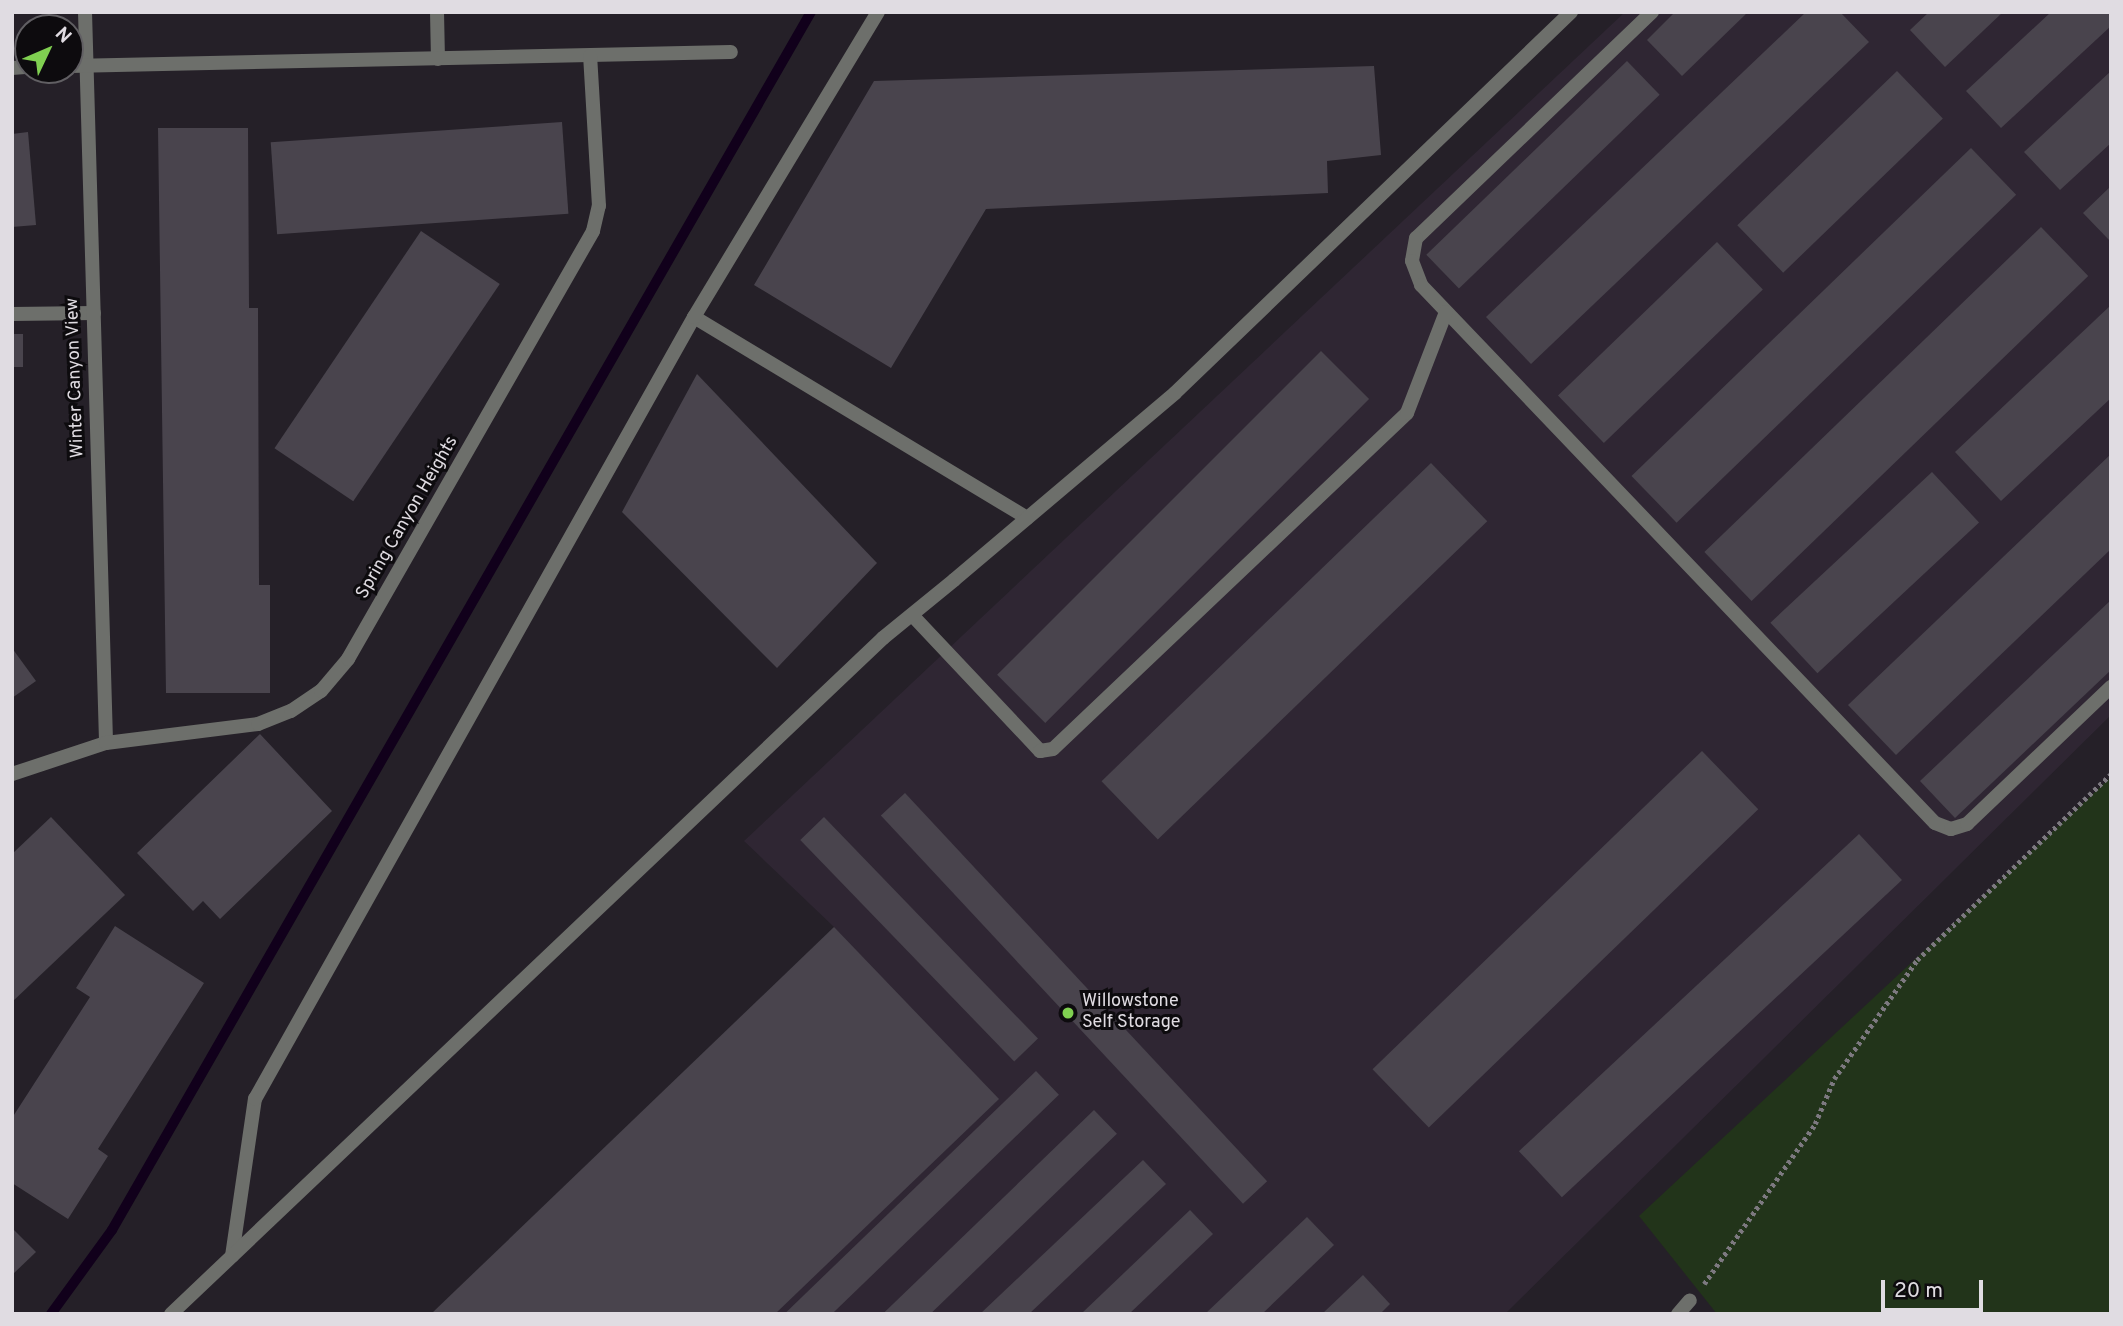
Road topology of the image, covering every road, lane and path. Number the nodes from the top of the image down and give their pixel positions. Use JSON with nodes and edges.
{"nodes":[{"id":1,"x":85,"y":12,"type":"edge"},
{"id":2,"x":437,"y":12,"type":"edge"},
{"id":3,"x":878,"y":12,"type":"edge"},
{"id":4,"x":1571,"y":12,"type":"edge"},
{"id":5,"x":1652,"y":12,"type":"edge"},
{"id":6,"x":732,"y":51,"type":"dead end"},
{"id":7,"x":590,"y":56,"type":"junction"},
{"id":8,"x":438,"y":59,"type":"junction"},
{"id":9,"x":87,"y":65,"type":"junction"},
{"id":10,"x":1446,"y":312,"type":"junction"},
{"id":11,"x":94,"y":313,"type":"junction"},
{"id":12,"x":12,"y":314,"type":"edge"},
{"id":13,"x":694,"y":317,"type":"junction"},
{"id":14,"x":1027,"y":518,"type":"junction"},
{"id":15,"x":912,"y":615,"type":"junction"},
{"id":16,"x":2111,"y":687,"type":"edge"},
{"id":17,"x":106,"y":743,"type":"junction"},
{"id":18,"x":12,"y":774,"type":"edge"},
{"id":19,"x":2111,"y":774,"type":"edge"},
{"id":20,"x":232,"y":1255,"type":"junction"},
{"id":21,"x":1690,"y":1300,"type":"joint"},
{"id":22,"x":171,"y":1314,"type":"edge"},
{"id":23,"x":1678,"y":1314,"type":"edge"}],
"edges":[{"from":1,"to":9,"type":"street","name":"Winter Canyon View"},
{"from":2,"to":8,"type":"street"},
{"from":3,"to":13,"type":"street"},
{"from":4,"to":14,"type":"street"},
{"from":5,"to":10,"type":"street"},
{"from":6,"to":7,"type":"street"},
{"from":7,"to":8,"type":"street"},
{"from":7,"to":17,"type":"street","name":"Spring Canyon Heights"},
{"from":8,"to":9,"type":"street"},
{"from":9,"to":11,"type":"street","name":"Winter Canyon View"},
{"from":10,"to":15,"type":"street"},
{"from":10,"to":16,"type":"street"},
{"from":11,"to":12,"type":"street"},
{"from":11,"to":17,"type":"street","name":"Winter Canyon View"},
{"from":13,"to":14,"type":"street"},
{"from":13,"to":20,"type":"street"},
{"from":14,"to":15,"type":"street"},
{"from":15,"to":20,"type":"street"},
{"from":17,"to":18,"type":"street","name":"Spring Canyon Heights"},
{"from":19,"to":21,"type":"path"},
{"from":20,"to":22,"type":"street"},
{"from":21,"to":23,"type":"street"}]}
